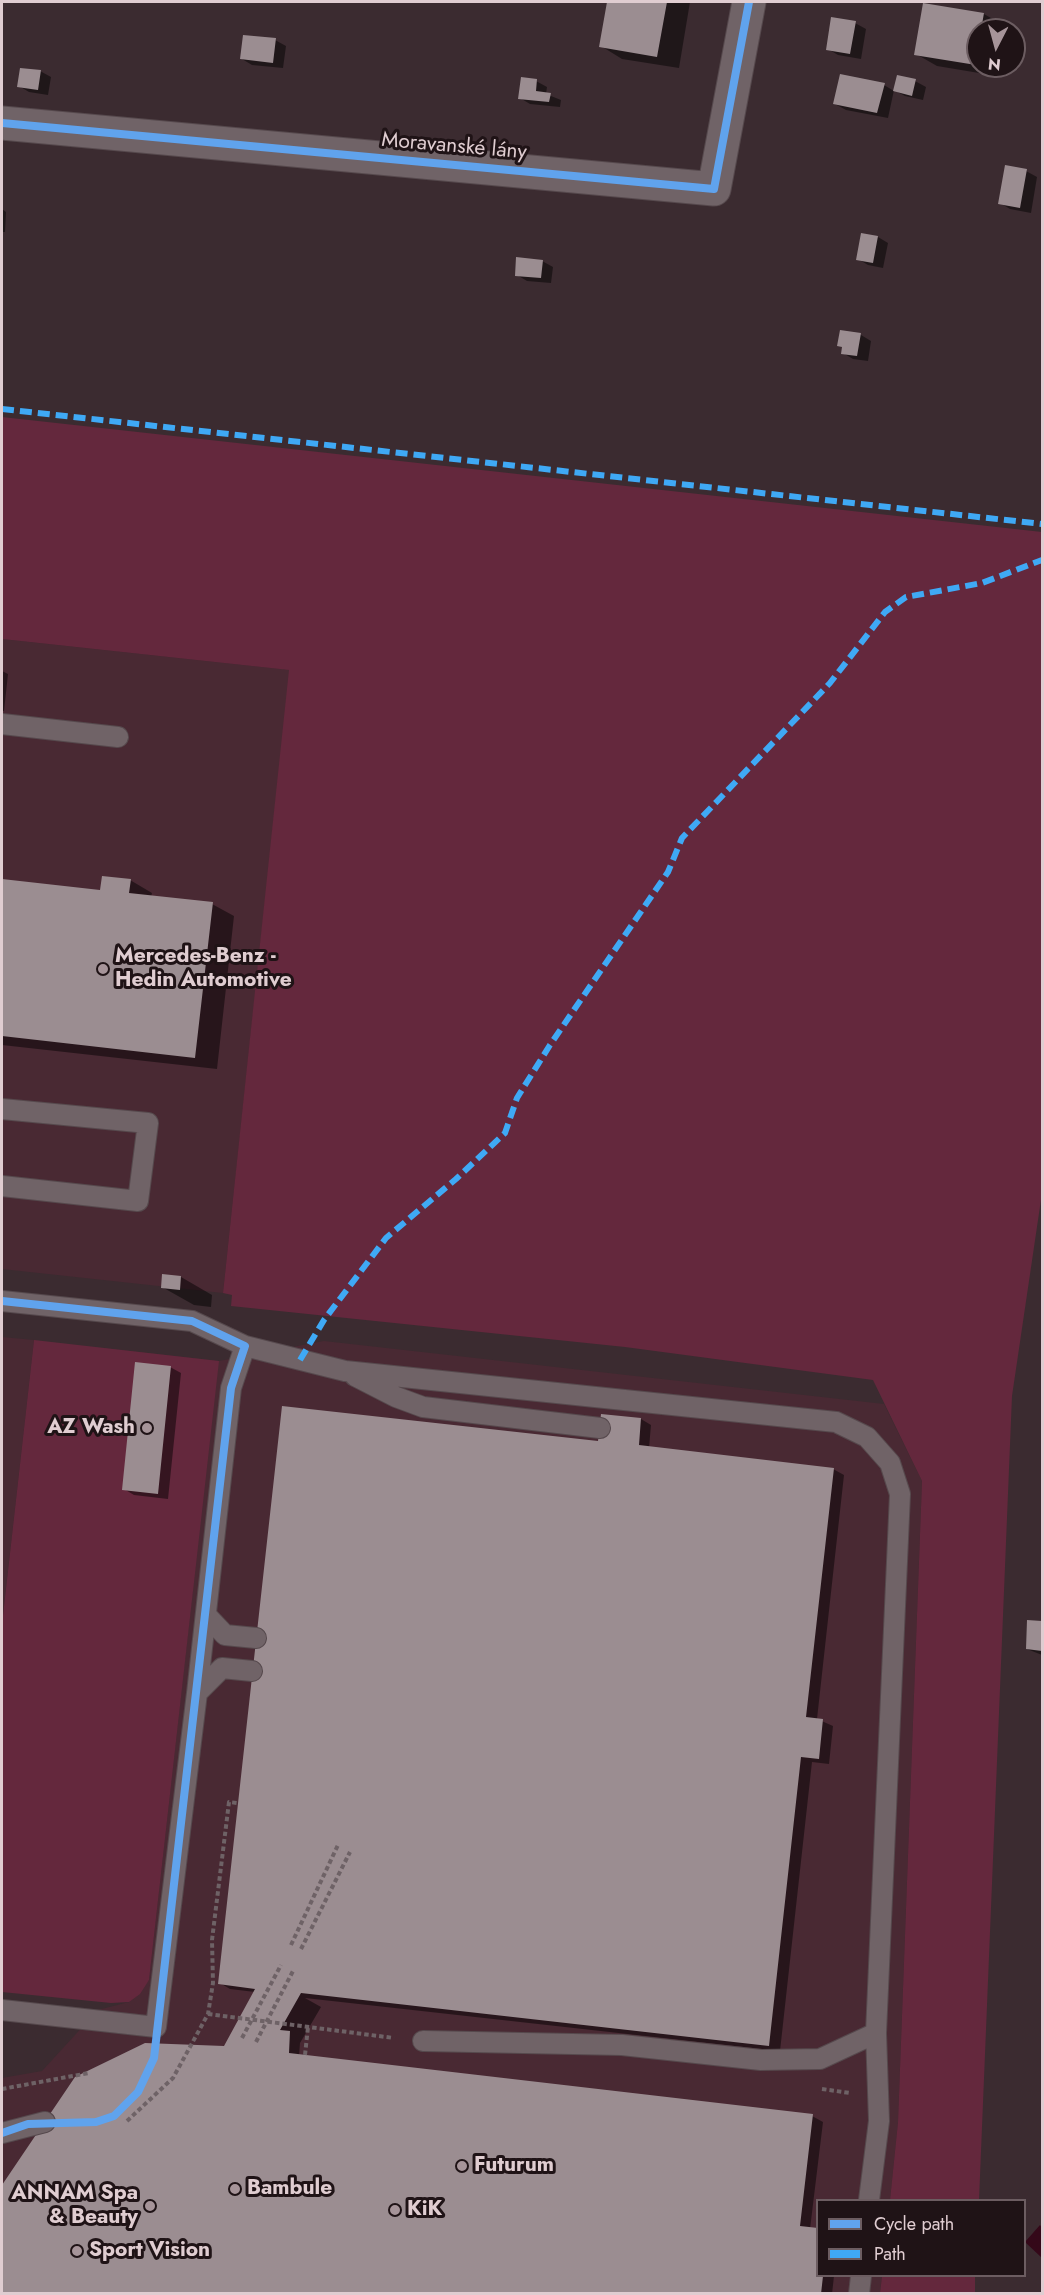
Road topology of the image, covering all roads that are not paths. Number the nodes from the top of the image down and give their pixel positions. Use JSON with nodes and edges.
{"nodes":[{"id":1,"x":749,"y":2,"type":"edge"},
{"id":2,"x":2,"y":123,"type":"edge"},
{"id":3,"x":2,"y":724,"type":"edge"},
{"id":4,"x":118,"y":737,"type":"dead end"},
{"id":5,"x":2,"y":1109,"type":"edge"},
{"id":6,"x":2,"y":1186,"type":"edge"},
{"id":7,"x":2,"y":1301,"type":"edge"},
{"id":8,"x":245,"y":1346,"type":"junction"},
{"id":9,"x":345,"y":1371,"type":"junction"},
{"id":10,"x":600,"y":1428,"type":"dead end"},
{"id":11,"x":206,"y":1615,"type":"junction"},
{"id":12,"x":256,"y":1638,"type":"dead end"},
{"id":13,"x":252,"y":1671,"type":"dead end"},
{"id":14,"x":197,"y":1693,"type":"junction"},
{"id":15,"x":2,"y":2010,"type":"edge"},
{"id":16,"x":876,"y":2033,"type":"junction"},
{"id":17,"x":423,"y":2041,"type":"road end"},
{"id":18,"x":45,"y":2122,"type":"dead end"},
{"id":19,"x":2,"y":2133,"type":"edge"},
{"id":20,"x":869,"y":2199,"type":"edge"},
{"id":21,"x":861,"y":2277,"type":"edge"},
{"id":22,"x":859,"y":2294,"type":"edge"}],
"edges":[{"from":1,"to":2,"type":"street","name":"Moravanské lány"},
{"from":3,"to":4,"type":"lane"},
{"from":5,"to":6,"type":"lane"},
{"from":7,"to":8,"type":"lane"},
{"from":8,"to":9,"type":"lane"},
{"from":8,"to":11,"type":"lane"},
{"from":9,"to":10,"type":"lane"},
{"from":9,"to":16,"type":"lane"},
{"from":11,"to":12,"type":"lane"},
{"from":11,"to":14,"type":"lane"},
{"from":13,"to":14,"type":"lane"},
{"from":14,"to":15,"type":"lane"},
{"from":16,"to":17,"type":"lane"},
{"from":16,"to":20,"type":"lane"},
{"from":18,"to":19,"type":"lane"},
{"from":21,"to":22,"type":"lane"}]}
